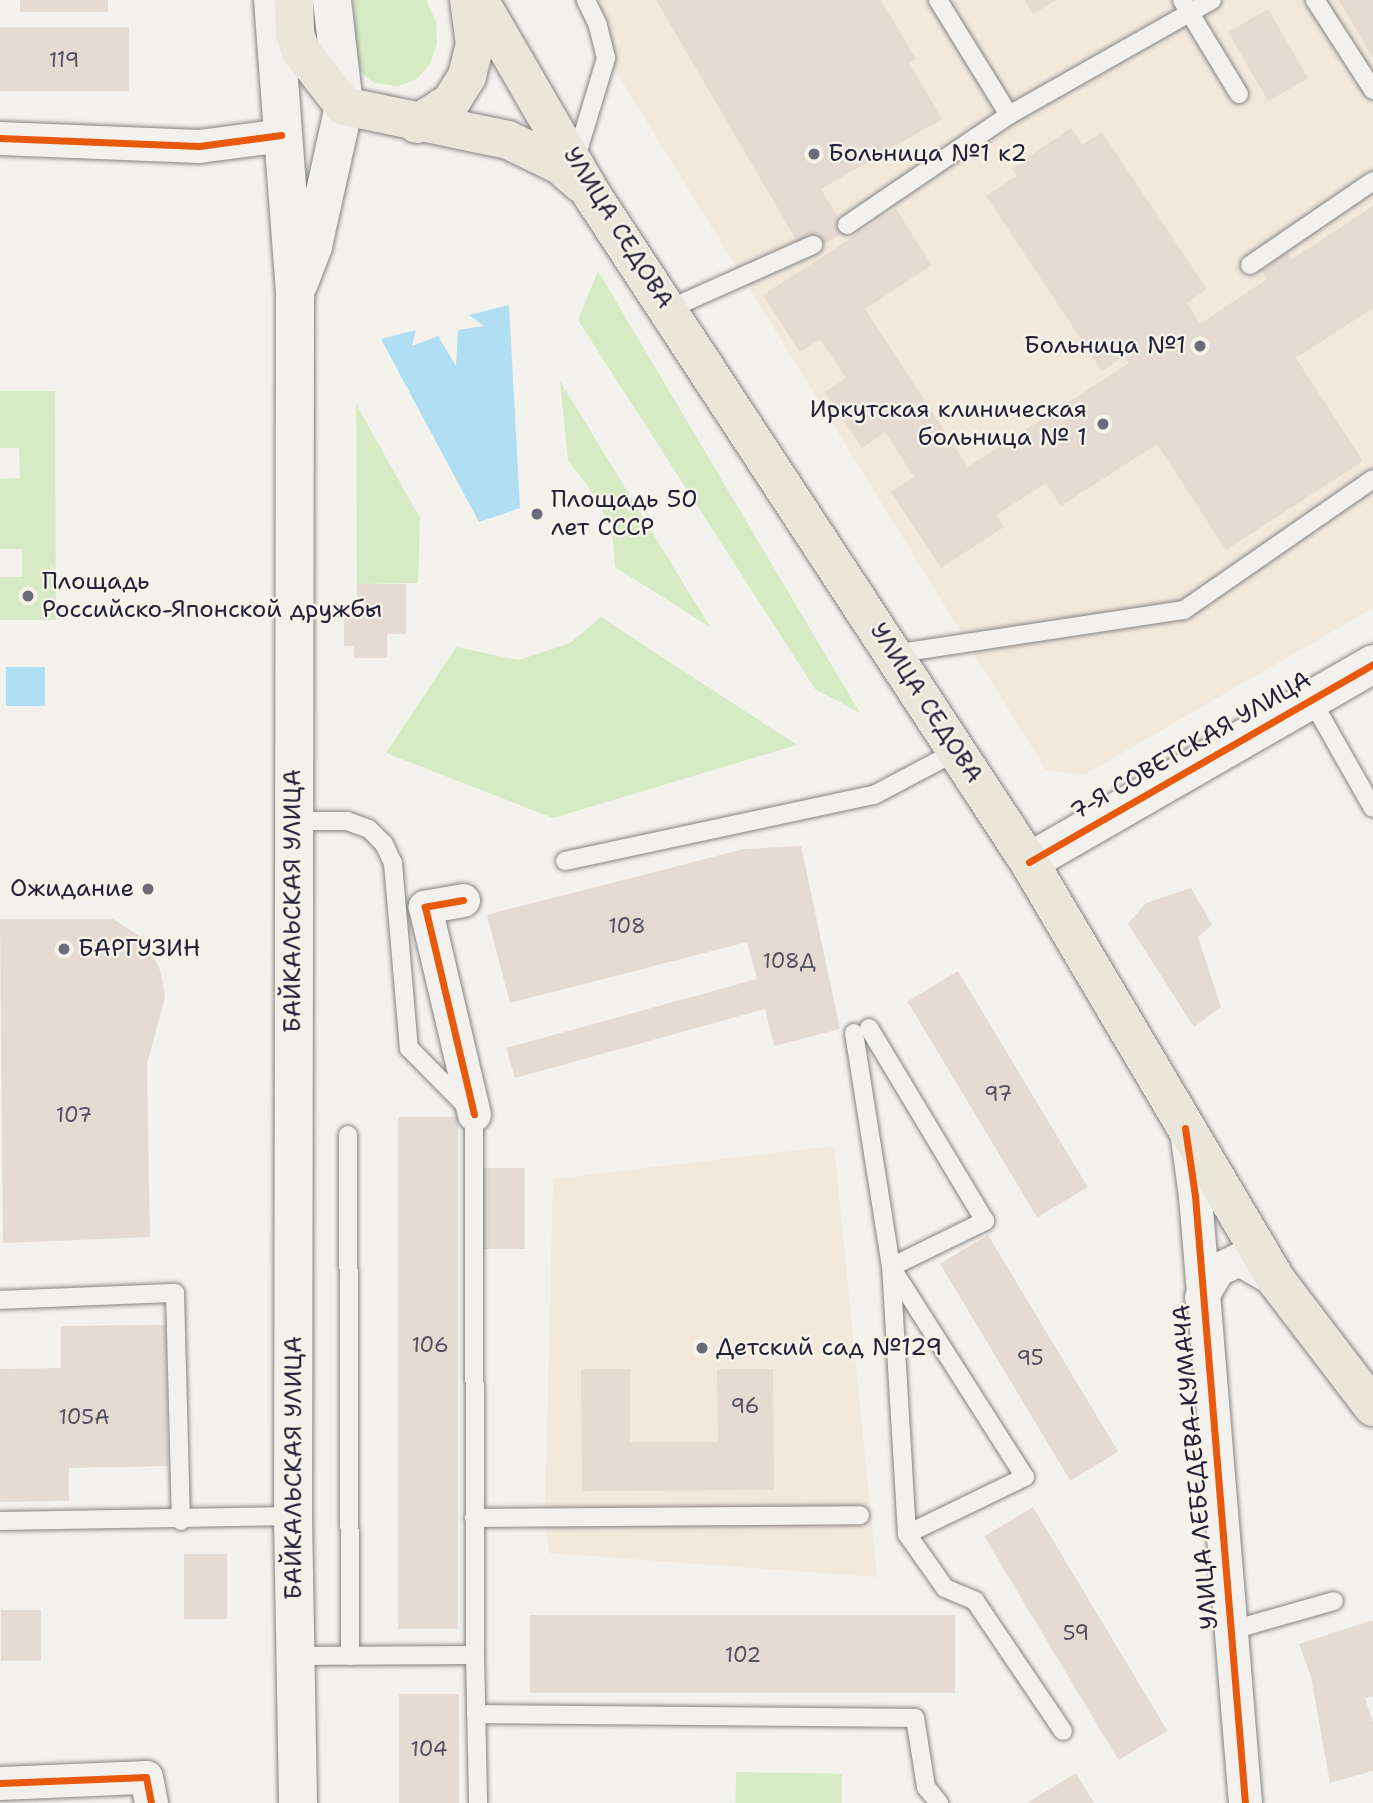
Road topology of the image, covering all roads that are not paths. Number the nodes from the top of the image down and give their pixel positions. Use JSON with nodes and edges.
{"nodes":[{"id":1,"x":273,"y":0,"type":"edge"},
{"id":2,"x":294,"y":0,"type":"edge"},
{"id":3,"x":332,"y":0,"type":"edge"},
{"id":4,"x":469,"y":0,"type":"edge"},
{"id":5,"x":479,"y":0,"type":"edge"},
{"id":6,"x":586,"y":0,"type":"edge"},
{"id":7,"x":938,"y":0,"type":"edge"},
{"id":8,"x":1212,"y":0,"type":"edge"},
{"id":9,"x":1315,"y":0,"type":"edge"},
{"id":10,"x":1186,"y":6,"type":"edge"},
{"id":11,"x":1373,"y":90,"type":"edge"},
{"id":12,"x":1239,"y":94,"type":"dead end"},
{"id":13,"x":344,"y":106,"type":"junction"},
{"id":14,"x":1009,"y":115,"type":"junction"},
{"id":15,"x":417,"y":124,"type":"junction"},
{"id":16,"x":281,"y":135,"type":"junction"},
{"id":17,"x":0,"y":138,"type":"edge"},
{"id":18,"x":575,"y":161,"type":"junction"},
{"id":19,"x":1373,"y":181,"type":"edge"},
{"id":20,"x":594,"y":198,"type":"junction"},
{"id":21,"x":847,"y":225,"type":"dead end"},
{"id":22,"x":813,"y":246,"type":"dead end"},
{"id":23,"x":1250,"y":265,"type":"dead end"},
{"id":24,"x":295,"y":295,"type":"junction"},
{"id":25,"x":670,"y":309,"type":"junction"},
{"id":26,"x":1373,"y":479,"type":"edge"},
{"id":27,"x":893,"y":654,"type":"junction"},
{"id":28,"x":1373,"y":664,"type":"edge"},
{"id":29,"x":1311,"y":699,"type":"junction"},
{"id":30,"x":957,"y":751,"type":"junction"},
{"id":31,"x":1373,"y":808,"type":"edge"},
{"id":32,"x":293,"y":821,"type":"junction"},
{"id":33,"x":565,"y":861,"type":"dead end"},
{"id":34,"x":1029,"y":862,"type":"junction"},
{"id":35,"x":463,"y":900,"type":"dead end"},
{"id":36,"x":474,"y":1114,"type":"junction"},
{"id":37,"x":1185,"y":1128,"type":"junction"},
{"id":38,"x":348,"y":1135,"type":"dead end"},
{"id":39,"x":891,"y":1267,"type":"junction"},
{"id":40,"x":1276,"y":1280,"type":"junction"},
{"id":41,"x":1201,"y":1297,"type":"junction"},
{"id":42,"x":0,"y":1300,"type":"edge"},
{"id":43,"x":1373,"y":1407,"type":"edge"},
{"id":44,"x":860,"y":1515,"type":"dead end"},
{"id":45,"x":293,"y":1516,"type":"junction"},
{"id":46,"x":474,"y":1518,"type":"junction"},
{"id":47,"x":0,"y":1521,"type":"edge"},
{"id":48,"x":181,"y":1521,"type":"junction"},
{"id":49,"x":907,"y":1534,"type":"junction"},
{"id":50,"x":1334,"y":1601,"type":"dead end"},
{"id":51,"x":1230,"y":1631,"type":"junction"},
{"id":52,"x":474,"y":1655,"type":"junction"},
{"id":53,"x":295,"y":1656,"type":"junction"},
{"id":54,"x":351,"y":1656,"type":"junction"},
{"id":55,"x":476,"y":1714,"type":"junction"},
{"id":56,"x":1063,"y":1731,"type":"dead end"},
{"id":57,"x":0,"y":1783,"type":"edge"},
{"id":58,"x":151,"y":1803,"type":"edge"},
{"id":59,"x":298,"y":1803,"type":"edge"},
{"id":60,"x":478,"y":1803,"type":"edge"},
{"id":61,"x":939,"y":1803,"type":"edge"},
{"id":62,"x":1245,"y":1803,"type":"edge"}],
"edges":[{"from":1,"to":16,"type":"main road","name":"БАЙКАЛЬСКАЯ УЛИЦА"},
{"from":2,"to":13,"type":"main road"},
{"from":3,"to":13,"type":"main road"},
{"from":4,"to":15,"type":"main road"},
{"from":5,"to":18,"type":"main road","name":"УЛИЦА СЕДОВА"},
{"from":6,"to":18,"type":"lane"},
{"from":7,"to":14,"type":"lane"},
{"from":8,"to":10,"type":"lane"},
{"from":9,"to":11,"type":"lane"},
{"from":10,"to":12,"type":"lane"},
{"from":10,"to":14,"type":"lane"},
{"from":13,"to":15,"type":"main road"},
{"from":13,"to":24,"type":"main road"},
{"from":14,"to":21,"type":"lane"},
{"from":15,"to":20,"type":"main road"},
{"from":16,"to":17,"type":"street"},
{"from":16,"to":24,"type":"main road","name":"БАЙКАЛЬСКАЯ УЛИЦА"},
{"from":18,"to":20,"type":"main road","name":"УЛИЦА СЕДОВА"},
{"from":19,"to":23,"type":"lane"},
{"from":20,"to":25,"type":"main road","name":"УЛИЦА СЕДОВА"},
{"from":22,"to":25,"type":"lane"},
{"from":24,"to":32,"type":"main road","name":"БАЙКАЛЬСКАЯ УЛИЦА"},
{"from":25,"to":27,"type":"main road","name":"УЛИЦА СЕДОВА"},
{"from":26,"to":27,"type":"lane"},
{"from":27,"to":30,"type":"main road","name":"УЛИЦА СЕДОВА"},
{"from":28,"to":29,"type":"main road","name":"7-Я СОВЕТСКАЯ УЛИЦА"},
{"from":29,"to":31,"type":"lane"},
{"from":29,"to":34,"type":"main road","name":"7-Я СОВЕТСКАЯ УЛИЦА"},
{"from":30,"to":33,"type":"lane"},
{"from":30,"to":34,"type":"main road","name":"УЛИЦА СЕДОВА"},
{"from":32,"to":36,"type":"lane"},
{"from":32,"to":45,"type":"main road","name":"БАЙКАЛЬСКАЯ УЛИЦА"},
{"from":34,"to":37,"type":"main road","name":"УЛИЦА СЕДОВА"},
{"from":35,"to":36,"type":"street"},
{"from":36,"to":46,"type":"lane"},
{"from":37,"to":40,"type":"main road","name":"УЛИЦА СЕДОВА"},
{"from":37,"to":41,"type":"street","name":"УЛИЦА ЛЕБЕДЕВА-КУМАЧА"},
{"from":38,"to":54,"type":"lane"},
{"from":39,"to":39,"type":"lane"},
{"from":39,"to":49,"type":"lane"},
{"from":39,"to":49,"type":"lane"},
{"from":40,"to":41,"type":"street","name":"УЛИЦА ЛЕБЕДЕВА-КУМАЧА"},
{"from":40,"to":43,"type":"main road","name":"УЛИЦА СЕДОВА"},
{"from":41,"to":51,"type":"street","name":"УЛИЦА ЛЕБЕДЕВА-КУМАЧА"},
{"from":42,"to":48,"type":"lane"},
{"from":44,"to":46,"type":"lane"},
{"from":45,"to":48,"type":"lane"},
{"from":45,"to":53,"type":"main road","name":"БАЙКАЛЬСКАЯ УЛИЦА"},
{"from":46,"to":52,"type":"lane"},
{"from":47,"to":48,"type":"lane"},
{"from":49,"to":56,"type":"lane"},
{"from":50,"to":51,"type":"lane"},
{"from":51,"to":62,"type":"street","name":"УЛИЦА ЛЕБЕДЕВА-КУМАЧА"},
{"from":52,"to":54,"type":"lane"},
{"from":52,"to":55,"type":"lane"},
{"from":53,"to":54,"type":"lane"},
{"from":53,"to":59,"type":"main road","name":"БАЙКАЛЬСКАЯ УЛИЦА"},
{"from":55,"to":60,"type":"lane"},
{"from":55,"to":61,"type":"lane"},
{"from":57,"to":58,"type":"street"}]}
